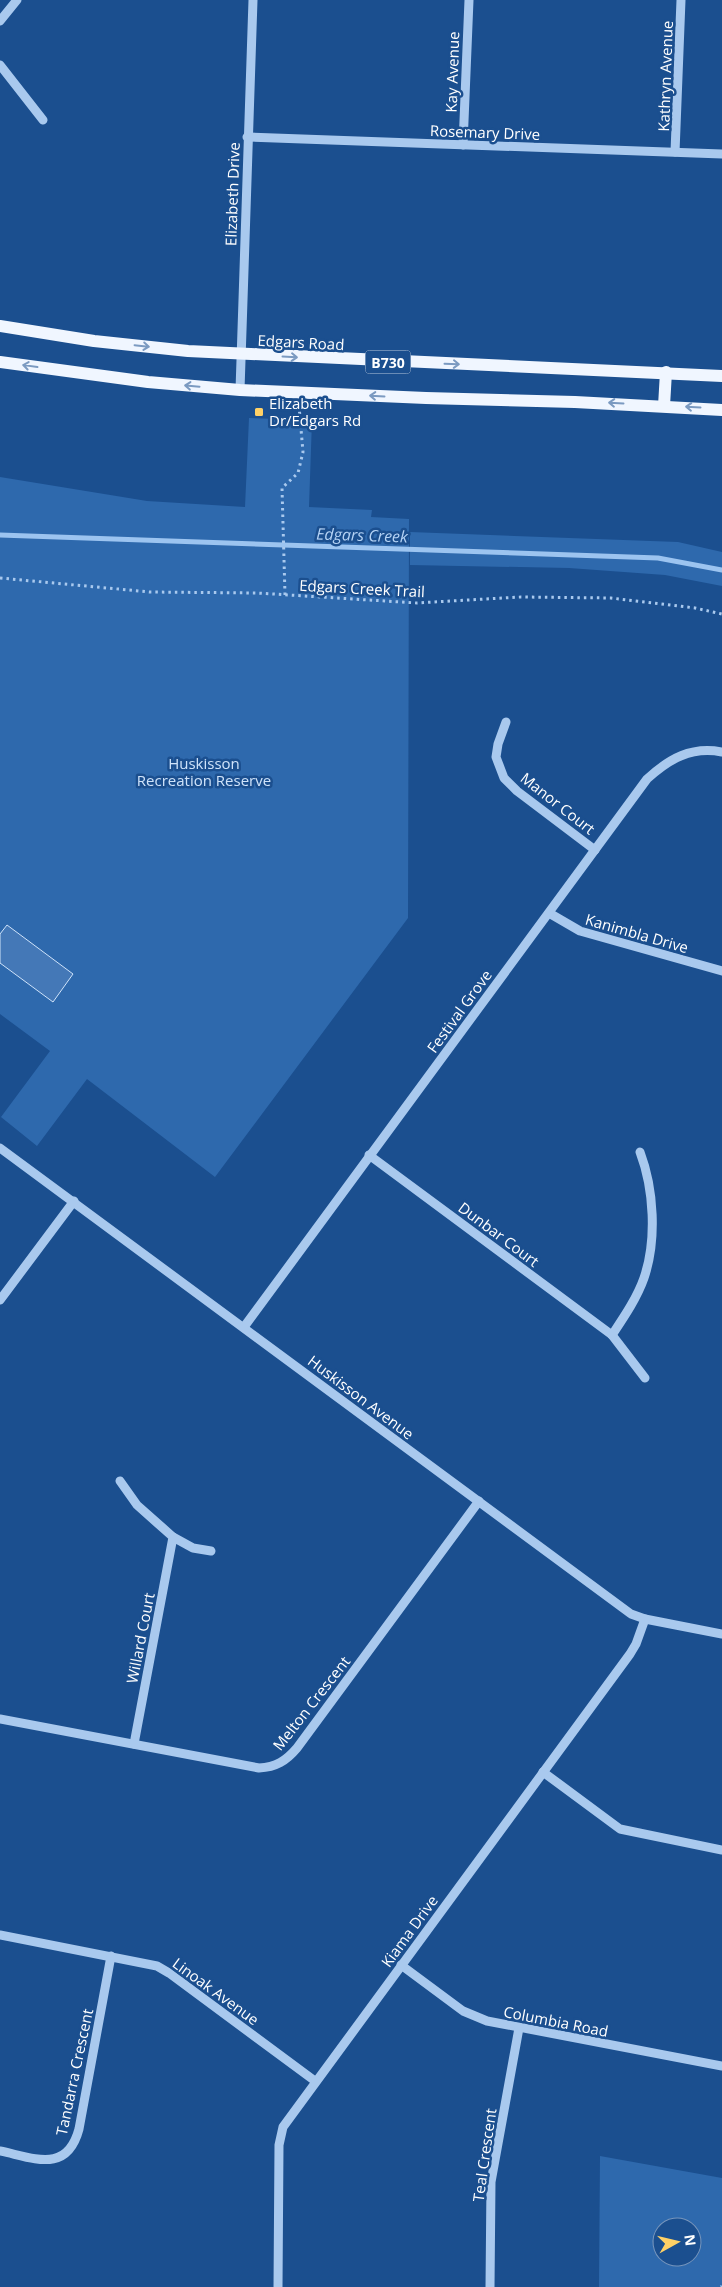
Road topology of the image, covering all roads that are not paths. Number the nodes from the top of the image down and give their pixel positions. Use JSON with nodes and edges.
{"nodes":[{"id":1,"x":17,"y":0,"type":"edge"},
{"id":2,"x":253,"y":0,"type":"edge"},
{"id":3,"x":469,"y":0,"type":"edge"},
{"id":4,"x":681,"y":0,"type":"edge"},
{"id":5,"x":0,"y":21,"type":"edge"},
{"id":6,"x":0,"y":66,"type":"edge"},
{"id":7,"x":43,"y":120,"type":"dead end"},
{"id":8,"x":248,"y":137,"type":"junction"},
{"id":9,"x":463,"y":145,"type":"junction"},
{"id":10,"x":675,"y":152,"type":"junction"},
{"id":11,"x":722,"y":154,"type":"edge"},
{"id":12,"x":0,"y":326,"type":"edge"},
{"id":13,"x":241,"y":355,"type":"junction"},
{"id":14,"x":0,"y":362,"type":"edge"},
{"id":15,"x":666,"y":372,"type":"junction"},
{"id":16,"x":722,"y":376,"type":"edge"},
{"id":17,"x":240,"y":390,"type":"junction"},
{"id":18,"x":664,"y":406,"type":"junction"},
{"id":19,"x":722,"y":410,"type":"edge"},
{"id":20,"x":506,"y":722,"type":"dead end"},
{"id":21,"x":722,"y":752,"type":"edge"},
{"id":22,"x":595,"y":850,"type":"junction"},
{"id":23,"x":548,"y":912,"type":"junction"},
{"id":24,"x":722,"y":971,"type":"edge"},
{"id":25,"x":0,"y":1148,"type":"edge"},
{"id":26,"x":640,"y":1152,"type":"dead end"},
{"id":27,"x":369,"y":1155,"type":"junction"},
{"id":28,"x":74,"y":1201,"type":"junction"},
{"id":29,"x":0,"y":1300,"type":"edge"},
{"id":30,"x":244,"y":1327,"type":"junction"},
{"id":31,"x":612,"y":1335,"type":"junction"},
{"id":32,"x":645,"y":1378,"type":"dead end"},
{"id":33,"x":120,"y":1481,"type":"dead end"},
{"id":34,"x":478,"y":1501,"type":"junction"},
{"id":35,"x":173,"y":1537,"type":"junction"},
{"id":36,"x":211,"y":1551,"type":"dead end"},
{"id":37,"x":645,"y":1619,"type":"junction"},
{"id":38,"x":722,"y":1634,"type":"edge"},
{"id":39,"x":0,"y":1720,"type":"edge"},
{"id":40,"x":134,"y":1744,"type":"junction"},
{"id":41,"x":543,"y":1772,"type":"junction"},
{"id":42,"x":722,"y":1850,"type":"edge"},
{"id":43,"x":0,"y":1936,"type":"edge"},
{"id":44,"x":111,"y":1956,"type":"junction"},
{"id":45,"x":401,"y":1965,"type":"junction"},
{"id":46,"x":519,"y":2028,"type":"junction"},
{"id":47,"x":722,"y":2066,"type":"edge"},
{"id":48,"x":315,"y":2081,"type":"junction"},
{"id":49,"x":0,"y":2151,"type":"edge"},
{"id":50,"x":278,"y":2287,"type":"edge"},
{"id":51,"x":490,"y":2287,"type":"edge"}],
"edges":[{"from":1,"to":5,"type":"street"},
{"from":2,"to":8,"type":"street","name":"Elizabeth Drive"},
{"from":3,"to":9,"type":"street","name":"Kay Avenue"},
{"from":4,"to":10,"type":"street","name":"Kathryn Avenue"},
{"from":6,"to":7,"type":"street"},
{"from":8,"to":9,"type":"street","name":"Rosemary Drive"},
{"from":8,"to":13,"type":"street","name":"Elizabeth Drive"},
{"from":9,"to":10,"type":"street","name":"Rosemary Drive"},
{"from":10,"to":11,"type":"street","name":"Rosemary Drive"},
{"from":12,"to":13,"type":"main road","name":"Edgars Road","number":"B730","one_way":true},
{"from":13,"to":15,"type":"main road","name":"Edgars Road","number":"B730","one_way":true},
{"from":13,"to":17,"type":"street","name":"Elizabeth Drive"},
{"from":17,"to":14,"type":"main road","number":"B730","one_way":true},
{"from":15,"to":16,"type":"main road","name":"Edgars Road","number":"B730"},
{"from":15,"to":18,"type":"main road"},
{"from":18,"to":17,"type":"main road","number":"B730","one_way":true},
{"from":19,"to":18,"type":"main road","number":"B730","one_way":true},
{"from":20,"to":22,"type":"street","name":"Manor Court"},
{"from":21,"to":22,"type":"street","name":"Festival Grove"},
{"from":22,"to":23,"type":"street","name":"Festival Grove"},
{"from":23,"to":24,"type":"street","name":"Kanimbla Drive"},
{"from":23,"to":27,"type":"street","name":"Festival Grove"},
{"from":25,"to":28,"type":"street","name":"Huskisson Avenue"},
{"from":26,"to":31,"type":"street"},
{"from":27,"to":30,"type":"street","name":"Festival Grove"},
{"from":27,"to":31,"type":"street","name":"Dunbar Court"},
{"from":28,"to":29,"type":"street"},
{"from":28,"to":30,"type":"street","name":"Huskisson Avenue"},
{"from":30,"to":34,"type":"street","name":"Huskisson Avenue"},
{"from":31,"to":32,"type":"street","name":"Dunbar Court"},
{"from":33,"to":35,"type":"street"},
{"from":34,"to":37,"type":"street","name":"Huskisson Avenue"},
{"from":34,"to":40,"type":"street","name":"Melton Crescent"},
{"from":35,"to":36,"type":"street"},
{"from":35,"to":40,"type":"street","name":"Willard Court"},
{"from":37,"to":38,"type":"street","name":"Huskisson Avenue"},
{"from":37,"to":41,"type":"street","name":"Kiama Drive"},
{"from":39,"to":40,"type":"street","name":"Melton Crescent"},
{"from":41,"to":42,"type":"street"},
{"from":41,"to":45,"type":"street","name":"Kiama Drive"},
{"from":43,"to":44,"type":"street","name":"Linoak Avenue"},
{"from":44,"to":48,"type":"street","name":"Linoak Avenue"},
{"from":44,"to":49,"type":"street","name":"Tandarra Crescent"},
{"from":45,"to":46,"type":"street","name":"Columbia Road"},
{"from":45,"to":48,"type":"street","name":"Kiama Drive"},
{"from":46,"to":47,"type":"street","name":"Columbia Road"},
{"from":46,"to":51,"type":"street","name":"Teal Crescent"},
{"from":48,"to":50,"type":"street","name":"Kiama Drive"}]}
